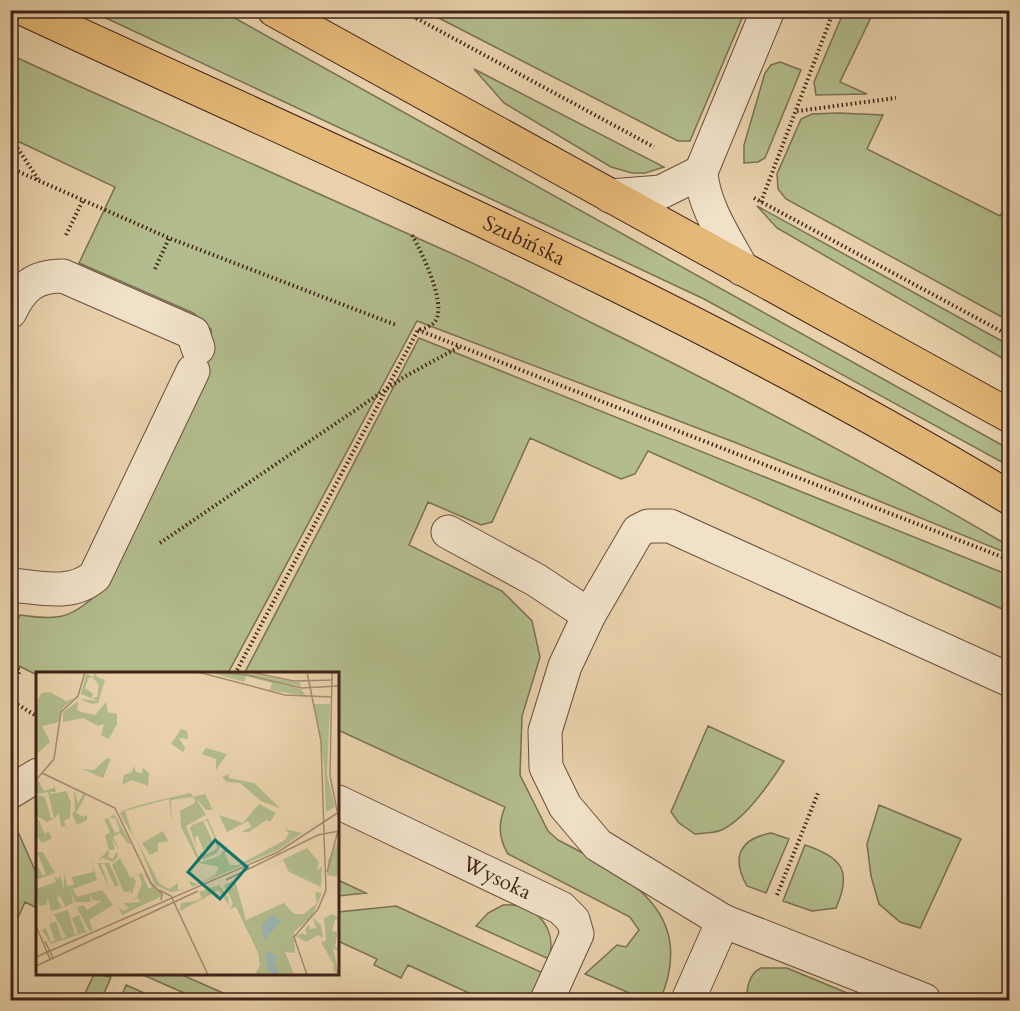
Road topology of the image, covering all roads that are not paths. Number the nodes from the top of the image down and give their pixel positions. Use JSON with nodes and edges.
{"nodes":[{"id":1,"x":26,"y":10,"type":"edge"},
{"id":2,"x":274,"y":10,"type":"edge"},
{"id":3,"x":768,"y":10,"type":"edge"},
{"id":4,"x":701,"y":172,"type":"junction"},
{"id":5,"x":610,"y":196,"type":"junction"},
{"id":6,"x":742,"y":269,"type":"junction"},
{"id":7,"x":10,"y":312,"type":"edge"},
{"id":8,"x":1010,"y":416,"type":"edge"},
{"id":9,"x":1010,"y":498,"type":"edge"},
{"id":10,"x":448,"y":532,"type":"dead end"},
{"id":11,"x":10,"y":585,"type":"edge"},
{"id":12,"x":589,"y":615,"type":"junction"},
{"id":13,"x":1010,"y":680,"type":"edge"},
{"id":14,"x":36,"y":776,"type":"edge"},
{"id":15,"x":10,"y":792,"type":"edge"},
{"id":16,"x":339,"y":802,"type":"edge"},
{"id":17,"x":723,"y":921,"type":"junction"},
{"id":18,"x":547,"y":1000,"type":"edge"},
{"id":19,"x":688,"y":1000,"type":"edge"},
{"id":20,"x":924,"y":1000,"type":"edge"}],
"edges":[{"from":1,"to":9,"type":"main road","name":"Szubińska"},
{"from":2,"to":5,"type":"main road"},
{"from":3,"to":4,"type":"lane"},
{"from":4,"to":5,"type":"lane"},
{"from":4,"to":6,"type":"lane"},
{"from":5,"to":6,"type":"main road"},
{"from":6,"to":8,"type":"main road"},
{"from":7,"to":11,"type":"lane"},
{"from":10,"to":12,"type":"lane"},
{"from":12,"to":13,"type":"lane"},
{"from":12,"to":17,"type":"lane"},
{"from":14,"to":15,"type":"lane"},
{"from":16,"to":18,"type":"lane","name":"Wysoka"},
{"from":17,"to":19,"type":"lane"},
{"from":17,"to":20,"type":"lane"}]}
